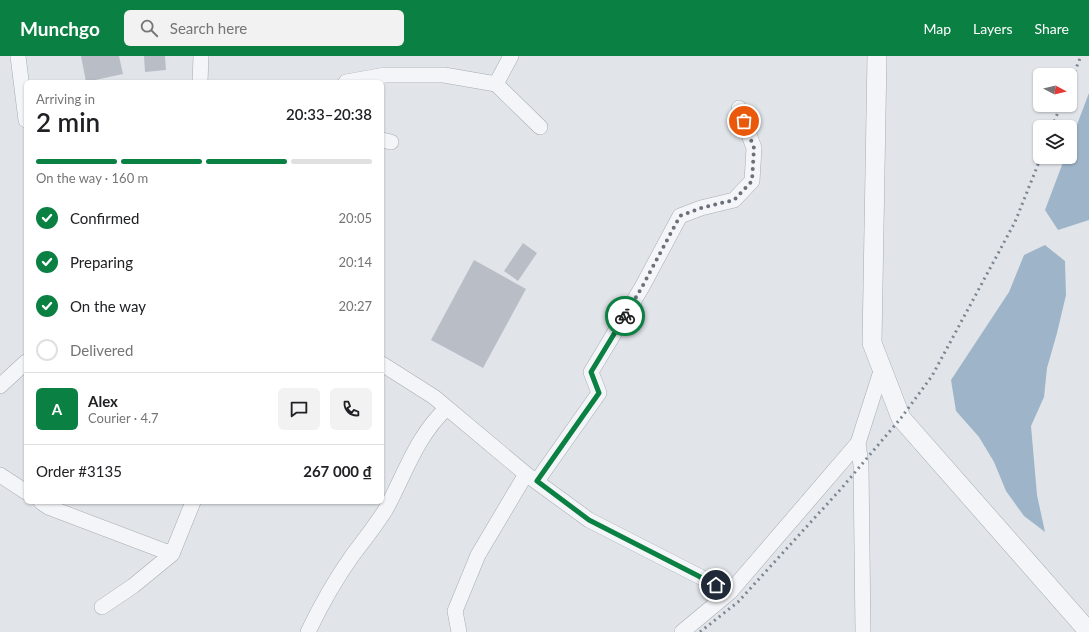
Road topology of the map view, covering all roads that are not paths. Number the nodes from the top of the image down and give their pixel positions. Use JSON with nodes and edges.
{"nodes":[{"id":1,"x":18,"y":56,"type":"edge"},
{"id":2,"x":201,"y":56,"type":"edge"},
{"id":3,"x":511,"y":56,"type":"edge"},
{"id":4,"x":877,"y":56,"type":"edge"},
{"id":5,"x":200,"y":80,"type":"edge"},
{"id":6,"x":361,"y":80,"type":"edge"},
{"id":7,"x":496,"y":84,"type":"junction"},
{"id":8,"x":24,"y":104,"type":"edge"},
{"id":9,"x":739,"y":108,"type":"dead end"},
{"id":10,"x":540,"y":127,"type":"dead end"},
{"id":11,"x":24,"y":364,"type":"edge"},
{"id":12,"x":384,"y":365,"type":"edge"},
{"id":13,"x":882,"y":368,"type":"junction"},
{"id":14,"x":0,"y":386,"type":"edge"},
{"id":15,"x":447,"y":408,"type":"junction"},
{"id":16,"x":858,"y":443,"type":"junction"},
{"id":17,"x":0,"y":475,"type":"edge"},
{"id":18,"x":532,"y":478,"type":"junction"},
{"id":19,"x":24,"y":491,"type":"edge"},
{"id":20,"x":44,"y":504,"type":"edge"},
{"id":21,"x":192,"y":504,"type":"edge"},
{"id":22,"x":172,"y":554,"type":"junction"},
{"id":23,"x":730,"y":592,"type":"junction"},
{"id":24,"x":102,"y":607,"type":"dead end"},
{"id":25,"x":308,"y":632,"type":"edge"},
{"id":26,"x":459,"y":632,"type":"edge"},
{"id":27,"x":682,"y":632,"type":"edge"},
{"id":28,"x":863,"y":632,"type":"edge"},
{"id":29,"x":1089,"y":632,"type":"edge"}],
"edges":[{"from":1,"to":8,"type":"street"},
{"from":2,"to":5,"type":"street"},
{"from":3,"to":7,"type":"street"},
{"from":4,"to":13,"type":"street"},
{"from":6,"to":7,"type":"street"},
{"from":7,"to":10,"type":"street"},
{"from":9,"to":18,"type":"street"},
{"from":11,"to":14,"type":"street"},
{"from":12,"to":15,"type":"street"},
{"from":13,"to":16,"type":"street"},
{"from":13,"to":29,"type":"street"},
{"from":15,"to":18,"type":"street"},
{"from":15,"to":25,"type":"street"},
{"from":16,"to":23,"type":"street"},
{"from":16,"to":28,"type":"street"},
{"from":17,"to":19,"type":"street"},
{"from":18,"to":23,"type":"street"},
{"from":18,"to":26,"type":"street"},
{"from":20,"to":22,"type":"street"},
{"from":21,"to":22,"type":"street"},
{"from":22,"to":24,"type":"street"},
{"from":23,"to":27,"type":"street"}]}
